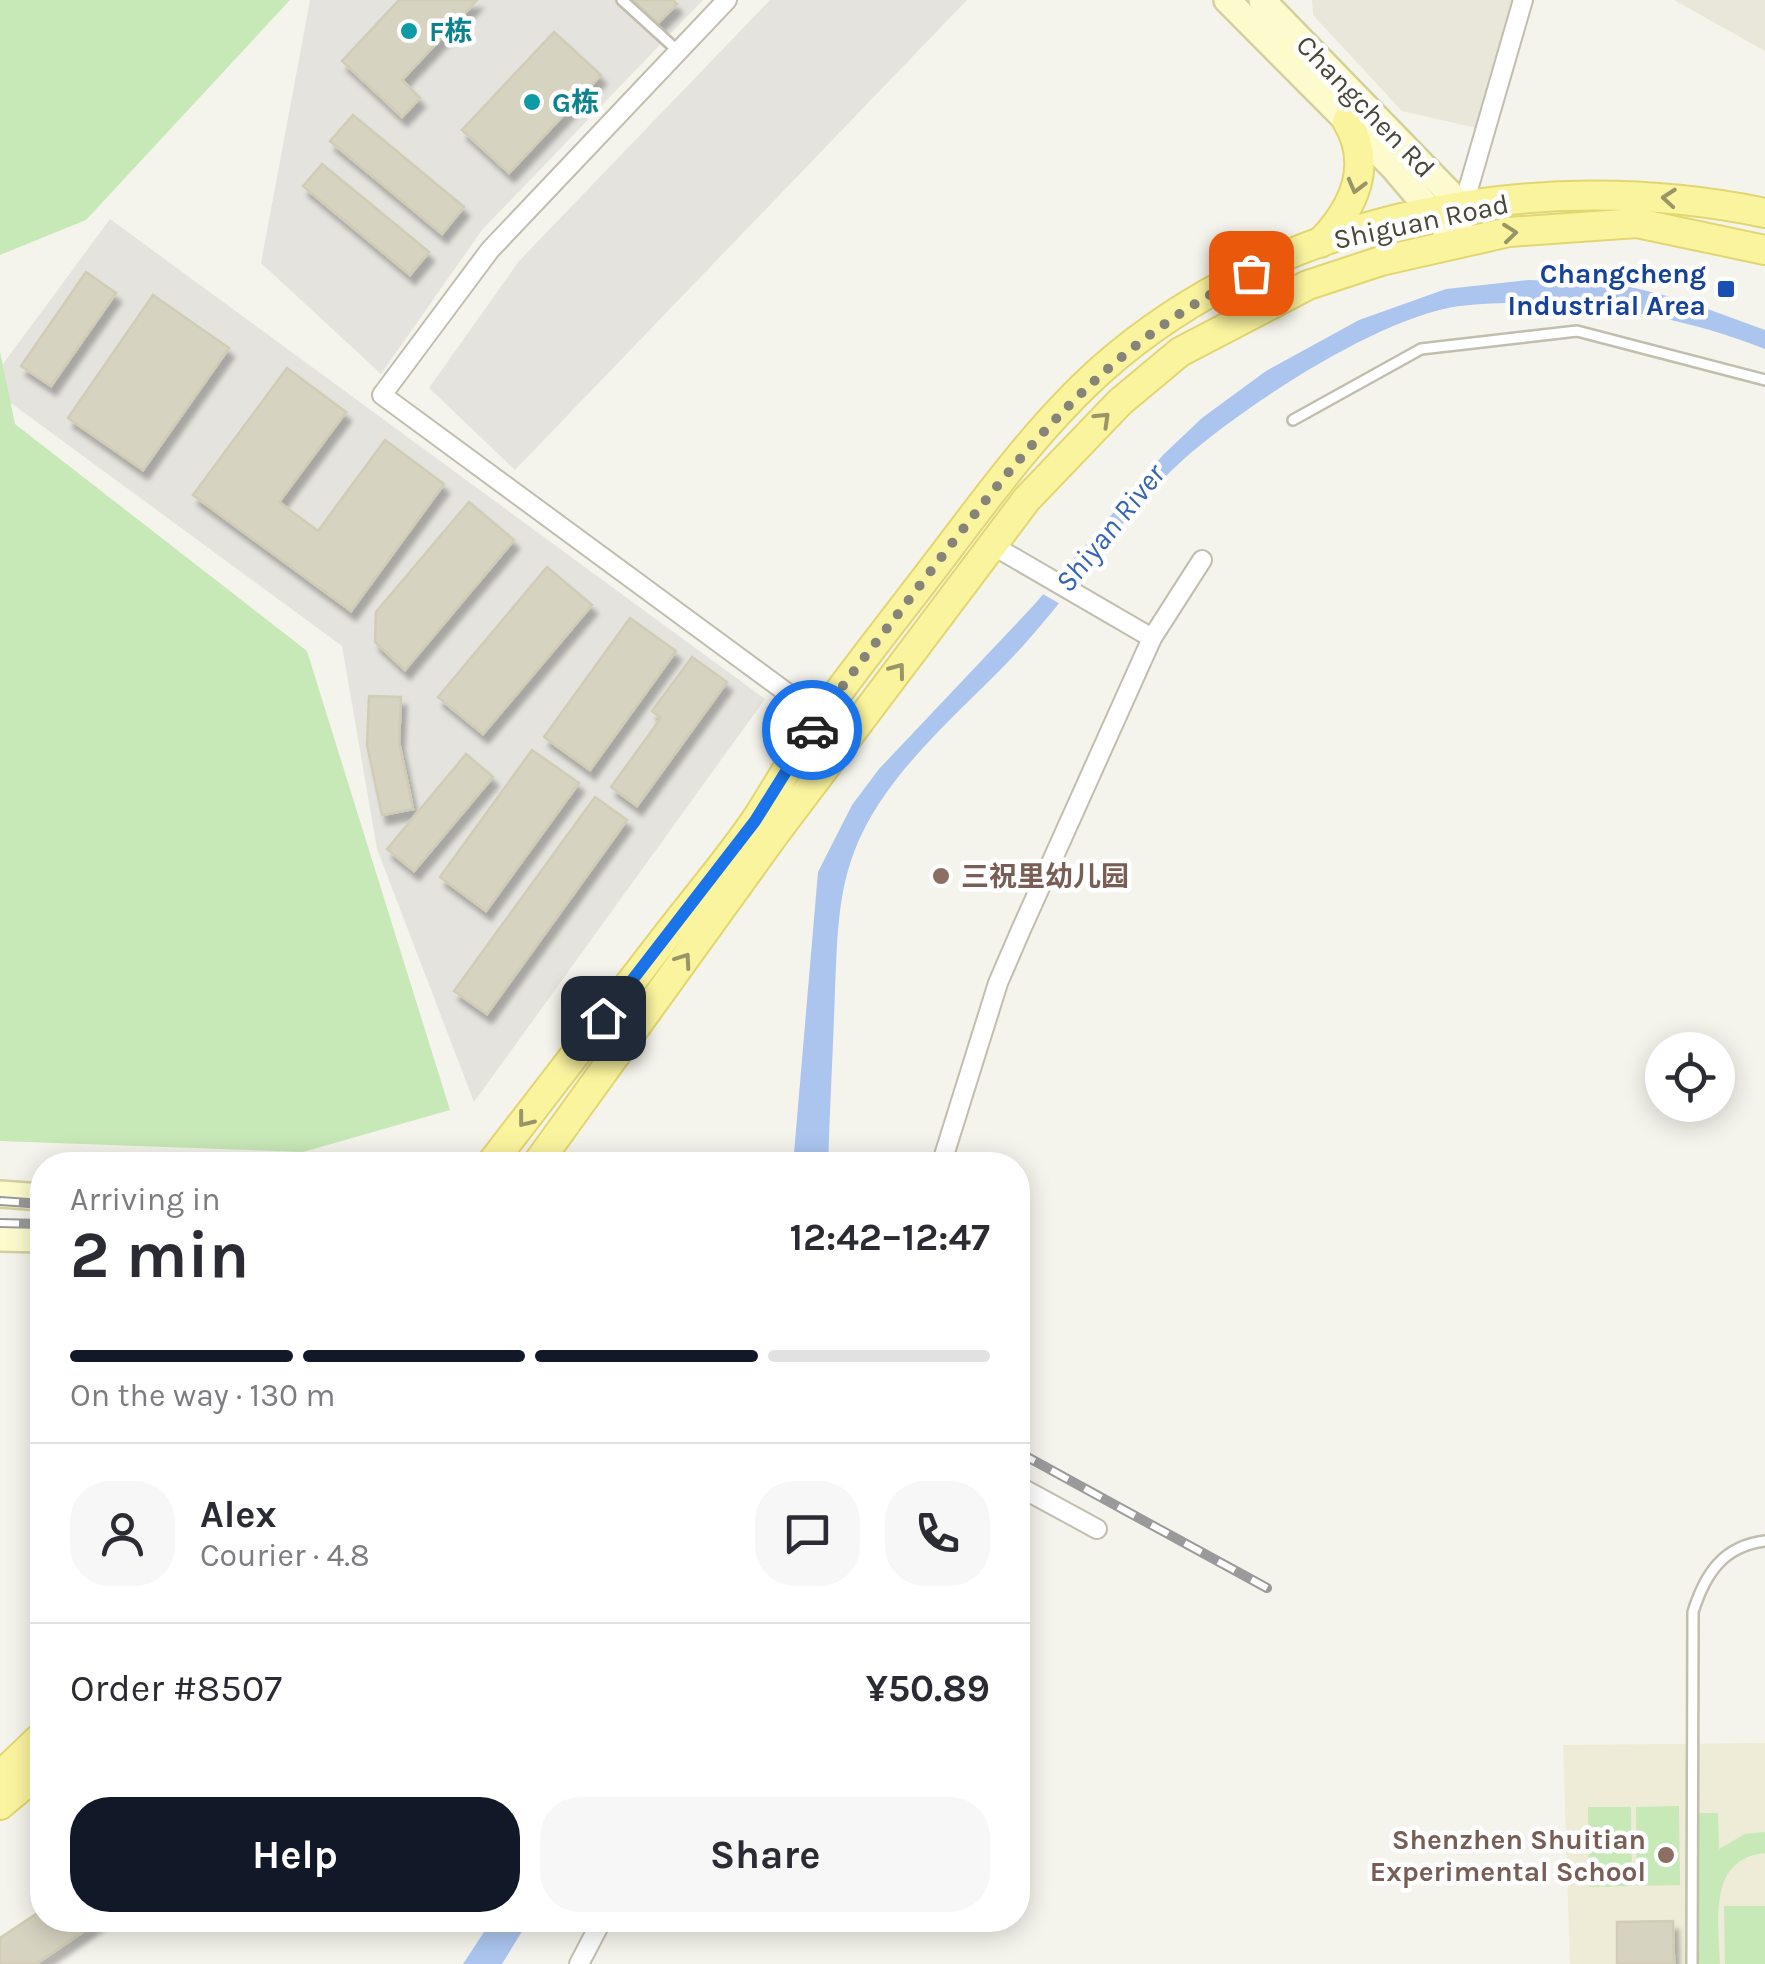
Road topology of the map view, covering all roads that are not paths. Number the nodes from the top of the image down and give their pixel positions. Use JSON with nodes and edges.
{"nodes":[{"id":1,"x":622,"y":0,"type":"edge"},
{"id":2,"x":727,"y":0,"type":"edge"},
{"id":3,"x":1227,"y":0,"type":"edge"},
{"id":4,"x":1262,"y":0,"type":"edge"},
{"id":5,"x":1523,"y":0,"type":"edge"},
{"id":6,"x":678,"y":51,"type":"junction"},
{"id":7,"x":1348,"y":121,"type":"junction"},
{"id":8,"x":1463,"y":206,"type":"junction"},
{"id":9,"x":1762,"y":206,"type":"edge"},
{"id":10,"x":1432,"y":212,"type":"junction"},
{"id":11,"x":1457,"y":242,"type":"junction"},
{"id":12,"x":1320,"y":243,"type":"junction"},
{"id":13,"x":1765,"y":250,"type":"edge"},
{"id":14,"x":1765,"y":380,"type":"edge"},
{"id":15,"x":1293,"y":420,"type":"dead end"},
{"id":16,"x":992,"y":545,"type":"junction"},
{"id":17,"x":1202,"y":560,"type":"dead end"},
{"id":18,"x":1152,"y":638,"type":"junction"},
{"id":19,"x":820,"y":717,"type":"junction"},
{"id":20,"x":500,"y":1152,"type":"edge"},
{"id":21,"x":546,"y":1152,"type":"edge"},
{"id":22,"x":945,"y":1152,"type":"edge"},
{"id":23,"x":0,"y":1194,"type":"edge"},
{"id":24,"x":30,"y":1196,"type":"edge"},
{"id":25,"x":0,"y":1238,"type":"edge"},
{"id":26,"x":30,"y":1239,"type":"edge"},
{"id":27,"x":1030,"y":1493,"type":"edge"},
{"id":28,"x":1097,"y":1529,"type":"dead end"},
{"id":29,"x":1765,"y":1541,"type":"edge"},
{"id":30,"x":30,"y":1747,"type":"edge"},
{"id":31,"x":0,"y":1776,"type":"edge"},
{"id":32,"x":30,"y":1780,"type":"edge"},
{"id":33,"x":0,"y":1805,"type":"edge"},
{"id":34,"x":596,"y":1932,"type":"edge"},
{"id":35,"x":580,"y":1964,"type":"edge"},
{"id":36,"x":1692,"y":1964,"type":"edge"}],
"edges":[{"from":1,"to":6,"type":"lane"},
{"from":2,"to":6,"type":"street"},
{"from":3,"to":7,"type":"street","name":"Changchen Rd"},
{"from":4,"to":8,"type":"street","name":"Changchen Rd"},
{"from":5,"to":8,"type":"street"},
{"from":6,"to":19,"type":"street"},
{"from":7,"to":10,"type":"street","name":"Changchen Rd"},
{"from":7,"to":12,"type":"main road","one_way":true},
{"from":9,"to":8,"type":"main road","name":"Shiguan Road","one_way":true},
{"from":8,"to":10,"type":"main road","name":"Shiguan Road"},
{"from":8,"to":11,"type":"street"},
{"from":10,"to":11,"type":"street","name":"Changchen Rd"},
{"from":10,"to":12,"type":"main road","name":"Shiguan Road"},
{"from":11,"to":13,"type":"main road","name":"Shiguan Road","one_way":true},
{"from":16,"to":11,"type":"main road","name":"Shiguan Road","one_way":true},
{"from":12,"to":19,"type":"main road","name":"Shiguan Road"},
{"from":14,"to":15,"type":"lane"},
{"from":16,"to":18,"type":"street"},
{"from":21,"to":16,"type":"main road","name":"Shiguan Road","one_way":true},
{"from":17,"to":18,"type":"street"},
{"from":18,"to":22,"type":"street"},
{"from":19,"to":20,"type":"main road","name":"Shiguan Road","one_way":true},
{"from":23,"to":24,"type":"street"},
{"from":25,"to":26,"type":"street"},
{"from":27,"to":28,"type":"street"},
{"from":29,"to":36,"type":"lane"},
{"from":30,"to":31,"type":"main road"},
{"from":32,"to":33,"type":"main road"},
{"from":34,"to":35,"type":"street"}]}
